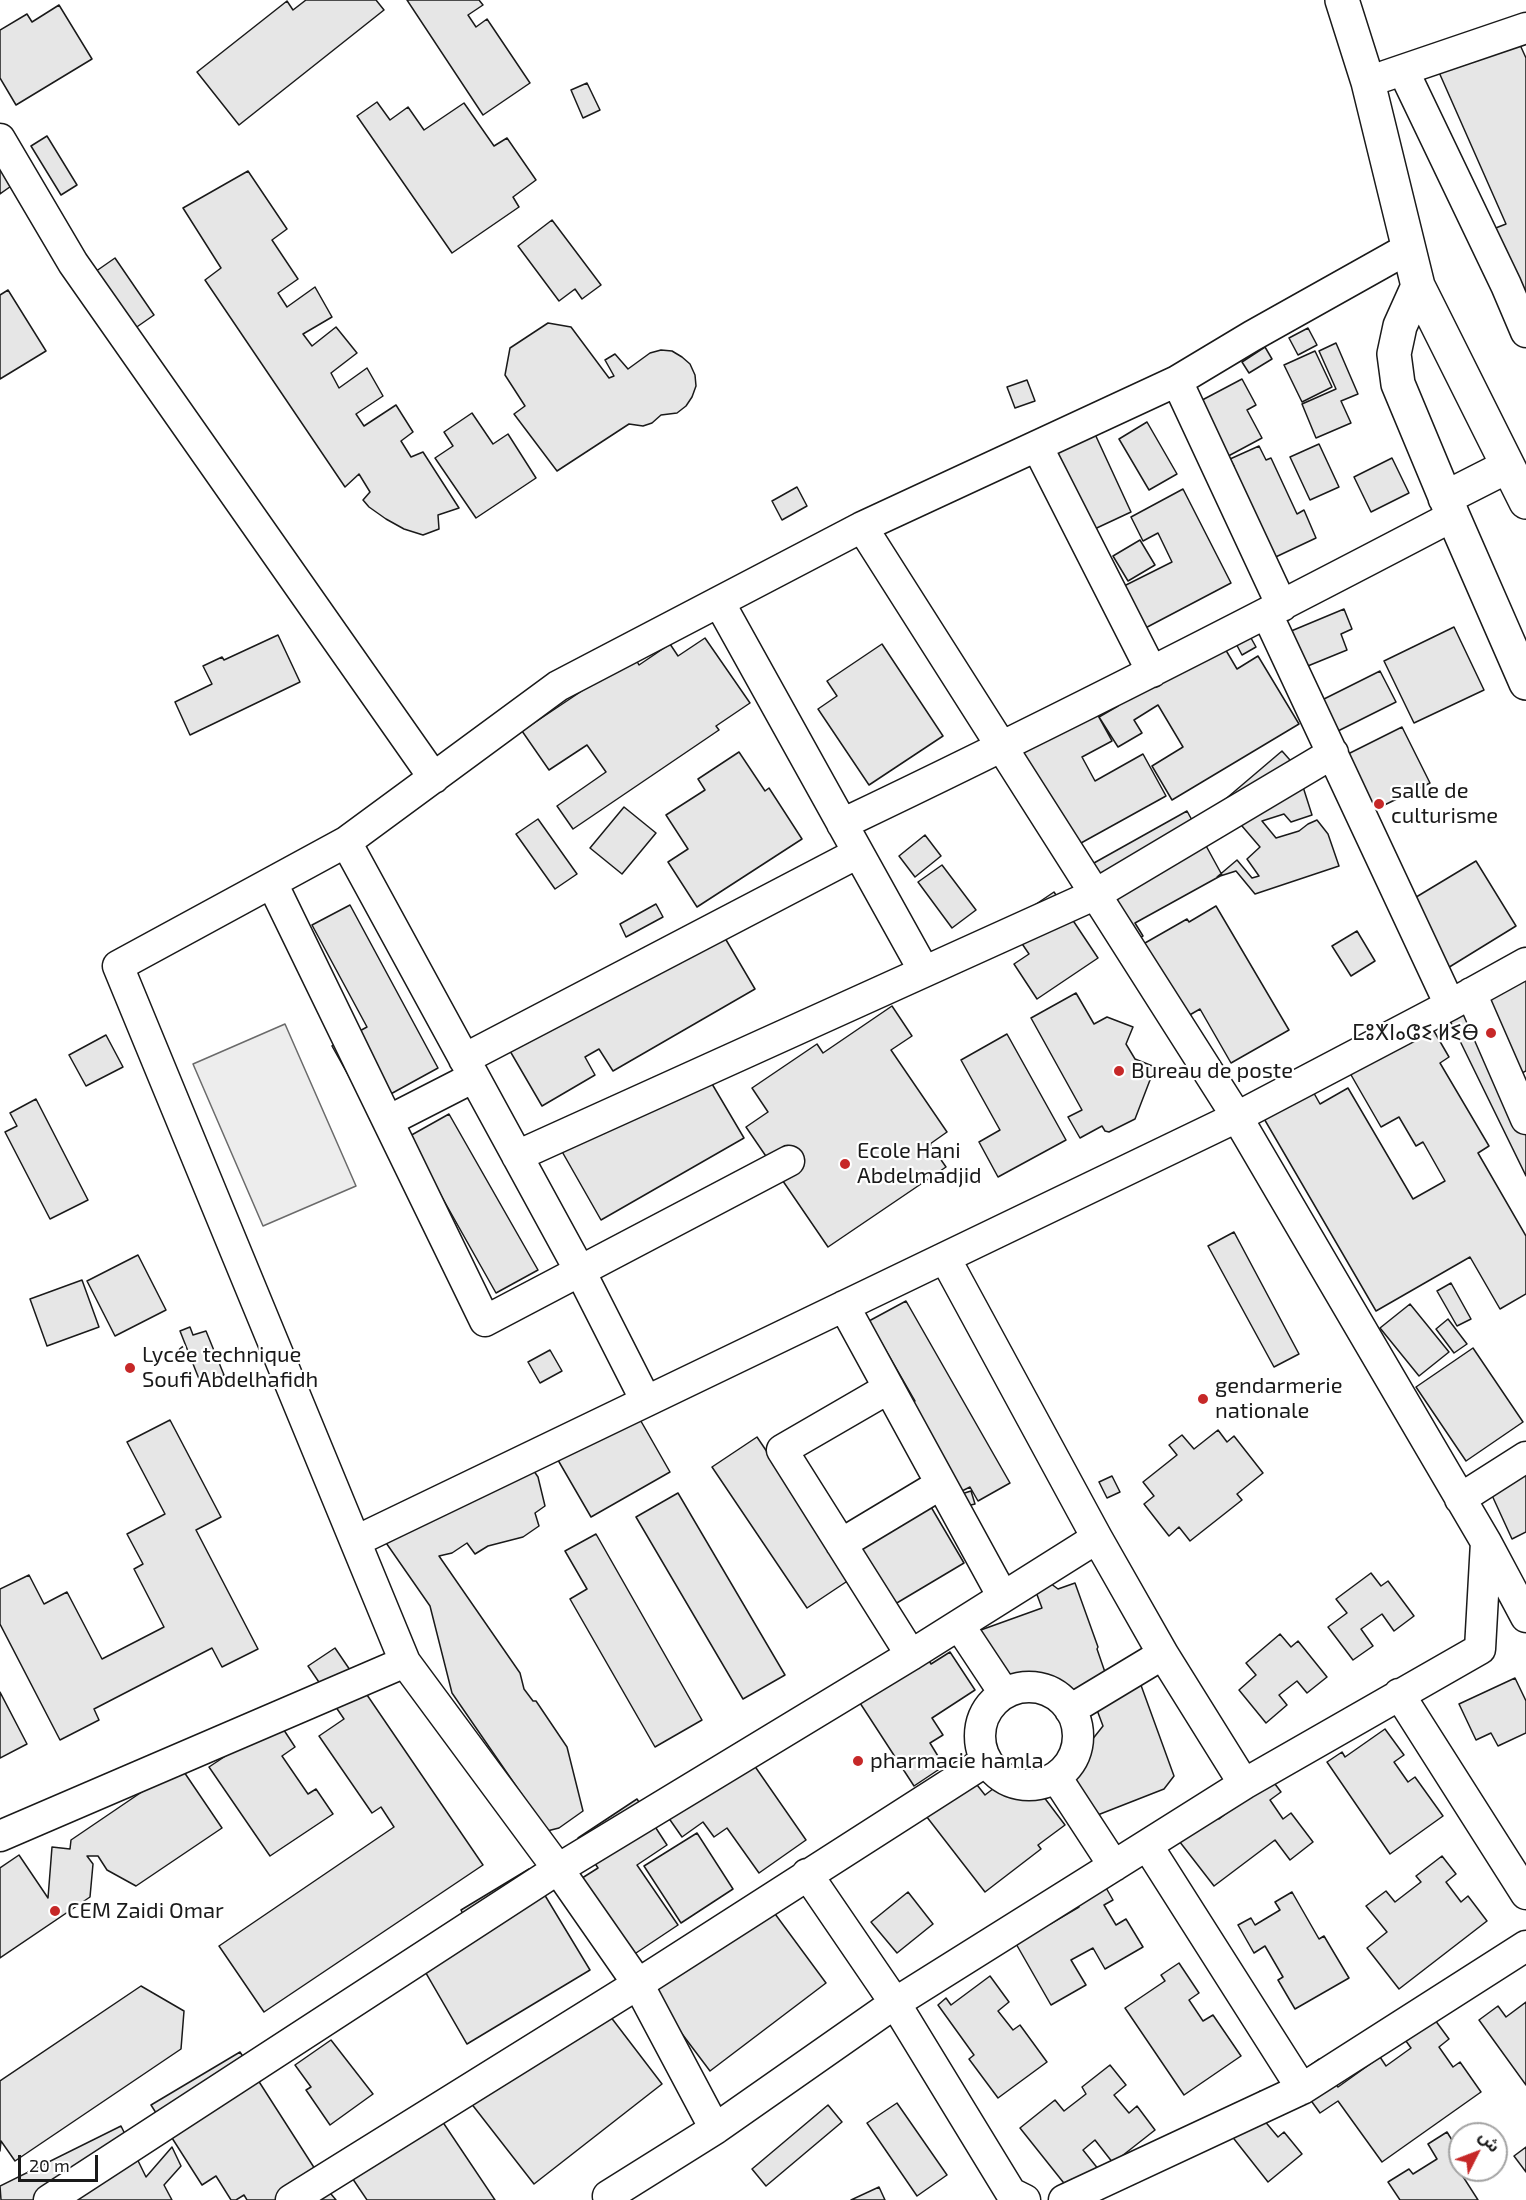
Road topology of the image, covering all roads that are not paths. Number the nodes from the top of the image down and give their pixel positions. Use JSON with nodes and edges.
{"nodes":[{"id":1,"x":1342,"y":0,"type":"edge"},
{"id":2,"x":1526,"y":28,"type":"edge"},
{"id":3,"x":1403,"y":70,"type":"junction"},
{"id":4,"x":1368,"y":82,"type":"junction"},
{"id":5,"x":0,"y":139,"type":"edge"},
{"id":6,"x":1409,"y":248,"type":"junction"},
{"id":7,"x":1418,"y":286,"type":"junction"},
{"id":8,"x":1526,"y":332,"type":"edge"},
{"id":9,"x":1177,"y":381,"type":"junction"},
{"id":10,"x":1037,"y":446,"type":"junction"},
{"id":11,"x":1508,"y":466,"type":"junction"},
{"id":12,"x":1526,"y":502,"type":"edge"},
{"id":13,"x":1449,"y":507,"type":"junction"},
{"id":14,"x":862,"y":527,"type":"junction"},
{"id":15,"x":719,"y":602,"type":"junction"},
{"id":16,"x":1275,"y":610,"type":"junction"},
{"id":17,"x":1152,"y":672,"type":"junction"},
{"id":18,"x":1526,"y":682,"type":"edge"},
{"id":19,"x":1002,"y":748,"type":"junction"},
{"id":20,"x":1333,"y":753,"type":"junction"},
{"id":21,"x":434,"y":778,"type":"junction"},
{"id":22,"x":842,"y":824,"type":"junction"},
{"id":23,"x":346,"y":843,"type":"junction"},
{"id":24,"x":858,"y":853,"type":"junction"},
{"id":25,"x":273,"y":883,"type":"junction"},
{"id":26,"x":1096,"y":894,"type":"junction"},
{"id":27,"x":1526,"y":963,"type":"edge"},
{"id":28,"x":924,"y":972,"type":"junction"},
{"id":29,"x":1461,"y":999,"type":"junction"},
{"id":30,"x":469,"y":1068,"type":"junction"},
{"id":31,"x":1237,"y":1117,"type":"junction"},
{"id":32,"x":1526,"y":1119,"type":"edge"},
{"id":33,"x":388,"y":1121,"type":"junction"},
{"id":34,"x":517,"y":1156,"type":"junction"},
{"id":35,"x":789,"y":1161,"type":"dead end"},
{"id":36,"x":945,"y":1258,"type":"junction"},
{"id":37,"x":580,"y":1271,"type":"junction"},
{"id":38,"x":844,"y":1306,"type":"junction"},
{"id":39,"x":889,"y":1388,"type":"junction"},
{"id":40,"x":646,"y":1401,"type":"junction"},
{"id":41,"x":1526,"y":1457,"type":"edge"},
{"id":42,"x":941,"y":1484,"type":"junction"},
{"id":43,"x":1460,"y":1499,"type":"junction"},
{"id":44,"x":1097,"y":1538,"type":"junction"},
{"id":45,"x":356,"y":1541,"type":"junction"},
{"id":46,"x":1486,"y":1542,"type":"junction"},
{"id":47,"x":841,"y":1544,"type":"junction"},
{"id":48,"x":1003,"y":1597,"type":"junction"},
{"id":49,"x":1526,"y":1617,"type":"edge"},
{"id":50,"x":959,"y":1625,"type":"junction"},
{"id":51,"x":1163,"y":1654,"type":"junction"},
{"id":52,"x":911,"y":1655,"type":"junction"},
{"id":53,"x":405,"y":1662,"type":"junction"},
{"id":54,"x":1004,"y":1693,"type":"junction"},
{"id":55,"x":1399,"y":1694,"type":"junction"},
{"id":56,"x":1071,"y":1710,"type":"junction"},
{"id":57,"x":986,"y":1761,"type":"junction"},
{"id":58,"x":1056,"y":1777,"type":"junction"},
{"id":59,"x":1244,"y":1784,"type":"junction"},
{"id":60,"x":0,"y":1836,"type":"edge"},
{"id":61,"x":1147,"y":1845,"type":"junction"},
{"id":62,"x":1114,"y":1866,"type":"junction"},
{"id":63,"x":558,"y":1869,"type":"junction"},
{"id":64,"x":807,"y":1874,"type":"junction"},
{"id":65,"x":1526,"y":1894,"type":"edge"},
{"id":66,"x":1526,"y":1946,"type":"edge"},
{"id":67,"x":638,"y":1984,"type":"junction"},
{"id":68,"x":896,"y":2003,"type":"junction"},
{"id":69,"x":1302,"y":2089,"type":"junction"},
{"id":70,"x":716,"y":2129,"type":"junction"},
{"id":71,"x":608,"y":2196,"type":"dead end"},
{"id":72,"x":1011,"y":2198,"type":"edge"},
{"id":73,"x":49,"y":2200,"type":"edge"},
{"id":74,"x":291,"y":2200,"type":"edge"},
{"id":75,"x":1064,"y":2200,"type":"edge"}],
"edges":[{"from":1,"to":4,"type":"main road"},
{"from":2,"to":3,"type":"street"},
{"from":3,"to":4,"type":"street"},
{"from":3,"to":8,"type":"street"},
{"from":4,"to":6,"type":"main road"},
{"from":5,"to":21,"type":"street"},
{"from":6,"to":7,"type":"main road"},
{"from":6,"to":9,"type":"street"},
{"from":7,"to":11,"type":"main road"},
{"from":7,"to":13,"type":"main road"},
{"from":9,"to":10,"type":"street"},
{"from":9,"to":16,"type":"street"},
{"from":10,"to":14,"type":"street"},
{"from":10,"to":17,"type":"street"},
{"from":11,"to":12,"type":"main road"},
{"from":11,"to":13,"type":"main road"},
{"from":13,"to":16,"type":"street"},
{"from":13,"to":18,"type":"main road"},
{"from":14,"to":15,"type":"street"},
{"from":14,"to":19,"type":"street"},
{"from":15,"to":21,"type":"street"},
{"from":15,"to":22,"type":"street"},
{"from":16,"to":17,"type":"street"},
{"from":16,"to":20,"type":"street"},
{"from":17,"to":19,"type":"street"},
{"from":19,"to":22,"type":"street"},
{"from":19,"to":26,"type":"street"},
{"from":20,"to":26,"type":"street"},
{"from":20,"to":29,"type":"street"},
{"from":21,"to":23,"type":"street"},
{"from":22,"to":24,"type":"street"},
{"from":23,"to":25,"type":"street"},
{"from":23,"to":30,"type":"street"},
{"from":24,"to":28,"type":"street"},
{"from":24,"to":30,"type":"street"},
{"from":25,"to":33,"type":"street"},
{"from":25,"to":45,"type":"street"},
{"from":26,"to":28,"type":"street"},
{"from":26,"to":31,"type":"street"},
{"from":27,"to":29,"type":"street"},
{"from":28,"to":34,"type":"street"},
{"from":29,"to":31,"type":"street"},
{"from":29,"to":32,"type":"street"},
{"from":30,"to":33,"type":"street"},
{"from":30,"to":34,"type":"street"},
{"from":31,"to":36,"type":"street"},
{"from":31,"to":43,"type":"street"},
{"from":33,"to":37,"type":"street"},
{"from":34,"to":37,"type":"street"},
{"from":35,"to":37,"type":"street"},
{"from":36,"to":38,"type":"street"},
{"from":36,"to":44,"type":"street"},
{"from":37,"to":40,"type":"street"},
{"from":38,"to":39,"type":"street"},
{"from":38,"to":40,"type":"street"},
{"from":39,"to":42,"type":"street"},
{"from":39,"to":47,"type":"street"},
{"from":40,"to":45,"type":"street"},
{"from":41,"to":43,"type":"street"},
{"from":42,"to":47,"type":"street"},
{"from":42,"to":48,"type":"street"},
{"from":43,"to":46,"type":"street"},
{"from":44,"to":48,"type":"street"},
{"from":44,"to":51,"type":"street"},
{"from":45,"to":53,"type":"street"},
{"from":46,"to":49,"type":"street"},
{"from":46,"to":55,"type":"street"},
{"from":47,"to":52,"type":"street"},
{"from":48,"to":50,"type":"street"},
{"from":50,"to":52,"type":"street"},
{"from":50,"to":54,"type":"street"},
{"from":51,"to":56,"type":"street"},
{"from":51,"to":59,"type":"street"},
{"from":52,"to":63,"type":"street"},
{"from":53,"to":60,"type":"street"},
{"from":53,"to":63,"type":"street"},
{"from":54,"to":56,"type":"street"},
{"from":54,"to":57,"type":"street"},
{"from":55,"to":59,"type":"street"},
{"from":55,"to":65,"type":"street"},
{"from":56,"to":58,"type":"street"},
{"from":57,"to":58,"type":"street"},
{"from":57,"to":64,"type":"street"},
{"from":58,"to":62,"type":"street"},
{"from":59,"to":61,"type":"street"},
{"from":61,"to":62,"type":"street"},
{"from":61,"to":69,"type":"street"},
{"from":62,"to":68,"type":"street"},
{"from":63,"to":67,"type":"street"},
{"from":63,"to":73,"type":"street"},
{"from":64,"to":67,"type":"street"},
{"from":64,"to":68,"type":"street"},
{"from":66,"to":69,"type":"street"},
{"from":67,"to":70,"type":"street"},
{"from":67,"to":74,"type":"street"},
{"from":68,"to":70,"type":"street"},
{"from":68,"to":72,"type":"street"},
{"from":69,"to":75,"type":"street"},
{"from":70,"to":71,"type":"street"}]}
